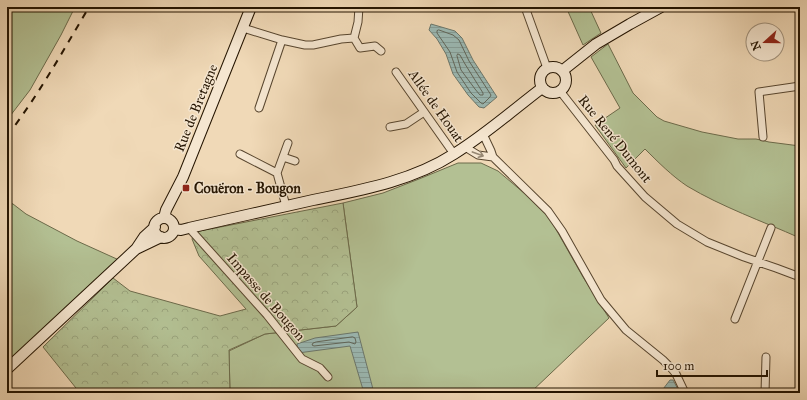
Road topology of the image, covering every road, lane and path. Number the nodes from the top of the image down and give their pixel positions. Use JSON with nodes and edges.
{"nodes":[{"id":1,"x":251,"y":7,"type":"edge"},
{"id":2,"x":359,"y":7,"type":"edge"},
{"id":3,"x":525,"y":7,"type":"edge"},
{"id":4,"x":661,"y":7,"type":"edge"},
{"id":5,"x":242,"y":28,"type":"junction"},
{"id":6,"x":354,"y":38,"type":"junction"},
{"id":7,"x":282,"y":40,"type":"junction"},
{"id":8,"x":381,"y":51,"type":"dead end"},
{"id":9,"x":547,"y":68,"type":"junction"},
{"id":10,"x":562,"y":71,"type":"junction"},
{"id":11,"x":396,"y":72,"type":"dead end"},
{"id":12,"x":800,"y":86,"type":"edge"},
{"id":13,"x":542,"y":88,"type":"junction"},
{"id":14,"x":560,"y":91,"type":"junction"},
{"id":15,"x":259,"y":108,"type":"dead end"},
{"id":16,"x":424,"y":112,"type":"junction"},
{"id":17,"x":390,"y":127,"type":"dead end"},
{"id":18,"x":483,"y":134,"type":"junction"},
{"id":19,"x":763,"y":137,"type":"dead end"},
{"id":20,"x":288,"y":143,"type":"dead end"},
{"id":21,"x":465,"y":147,"type":"junction"},
{"id":22,"x":240,"y":154,"type":"dead end"},
{"id":23,"x":454,"y":154,"type":"junction"},
{"id":24,"x":283,"y":157,"type":"junction"},
{"id":25,"x":492,"y":157,"type":"junction"},
{"id":26,"x":295,"y":161,"type":"dead end"},
{"id":27,"x":277,"y":173,"type":"junction"},
{"id":28,"x":286,"y":206,"type":"junction"},
{"id":29,"x":164,"y":218,"type":"junction"},
{"id":30,"x":155,"y":227,"type":"junction"},
{"id":31,"x":189,"y":228,"type":"junction"},
{"id":32,"x":771,"y":228,"type":"dead end"},
{"id":33,"x":174,"y":229,"type":"junction"},
{"id":34,"x":161,"y":238,"type":"junction"},
{"id":35,"x":136,"y":249,"type":"junction"},
{"id":36,"x":758,"y":261,"type":"junction"},
{"id":37,"x":800,"y":277,"type":"edge"},
{"id":38,"x":735,"y":319,"type":"dead end"},
{"id":39,"x":766,"y":357,"type":"dead end"},
{"id":40,"x":7,"y":369,"type":"edge"},
{"id":41,"x":328,"y":377,"type":"dead end"},
{"id":42,"x":685,"y":393,"type":"edge"},
{"id":43,"x":765,"y":393,"type":"edge"}],
"edges":[{"from":1,"to":5,"type":"main road","name":"Rue de Bretagne"},
{"from":2,"to":6,"type":"street"},
{"from":3,"to":9,"type":"street"},
{"from":4,"to":10,"type":"main road"},
{"from":5,"to":7,"type":"street"},
{"from":5,"to":29,"type":"main road","name":"Rue de Bretagne"},
{"from":6,"to":7,"type":"street"},
{"from":6,"to":8,"type":"street"},
{"from":7,"to":15,"type":"street"},
{"from":9,"to":10,"type":"main road"},
{"from":9,"to":13,"type":"main road"},
{"from":10,"to":14,"type":"main road"},
{"from":11,"to":16,"type":"street","name":"Allée de Houat"},
{"from":12,"to":19,"type":"street"},
{"from":13,"to":14,"type":"main road"},
{"from":13,"to":18,"type":"main road"},
{"from":14,"to":36,"type":"street","name":"Rue René Dumont"},
{"from":16,"to":17,"type":"street"},
{"from":16,"to":23,"type":"street","name":"Allée de Houat"},
{"from":18,"to":21,"type":"main road"},
{"from":18,"to":25,"type":"street"},
{"from":20,"to":24,"type":"street"},
{"from":21,"to":23,"type":"main road"},
{"from":21,"to":25,"type":"street","one_way":true},
{"from":22,"to":27,"type":"street"},
{"from":23,"to":28,"type":"main road"},
{"from":24,"to":26,"type":"street"},
{"from":24,"to":27,"type":"street"},
{"from":25,"to":42,"type":"street"},
{"from":27,"to":28,"type":"street"},
{"from":28,"to":31,"type":"main road"},
{"from":29,"to":30,"type":"main road"},
{"from":29,"to":33,"type":"main road"},
{"from":30,"to":34,"type":"main road"},
{"from":30,"to":35,"type":"main road"},
{"from":31,"to":33,"type":"main road"},
{"from":31,"to":41,"type":"street","name":"Impasse de Bougon"},
{"from":32,"to":36,"type":"street"},
{"from":33,"to":34,"type":"main road"},
{"from":34,"to":35,"type":"main road"},
{"from":35,"to":40,"type":"main road"},
{"from":36,"to":37,"type":"street","name":"Rue René Dumont"},
{"from":36,"to":38,"type":"street"},
{"from":39,"to":43,"type":"street"}]}
